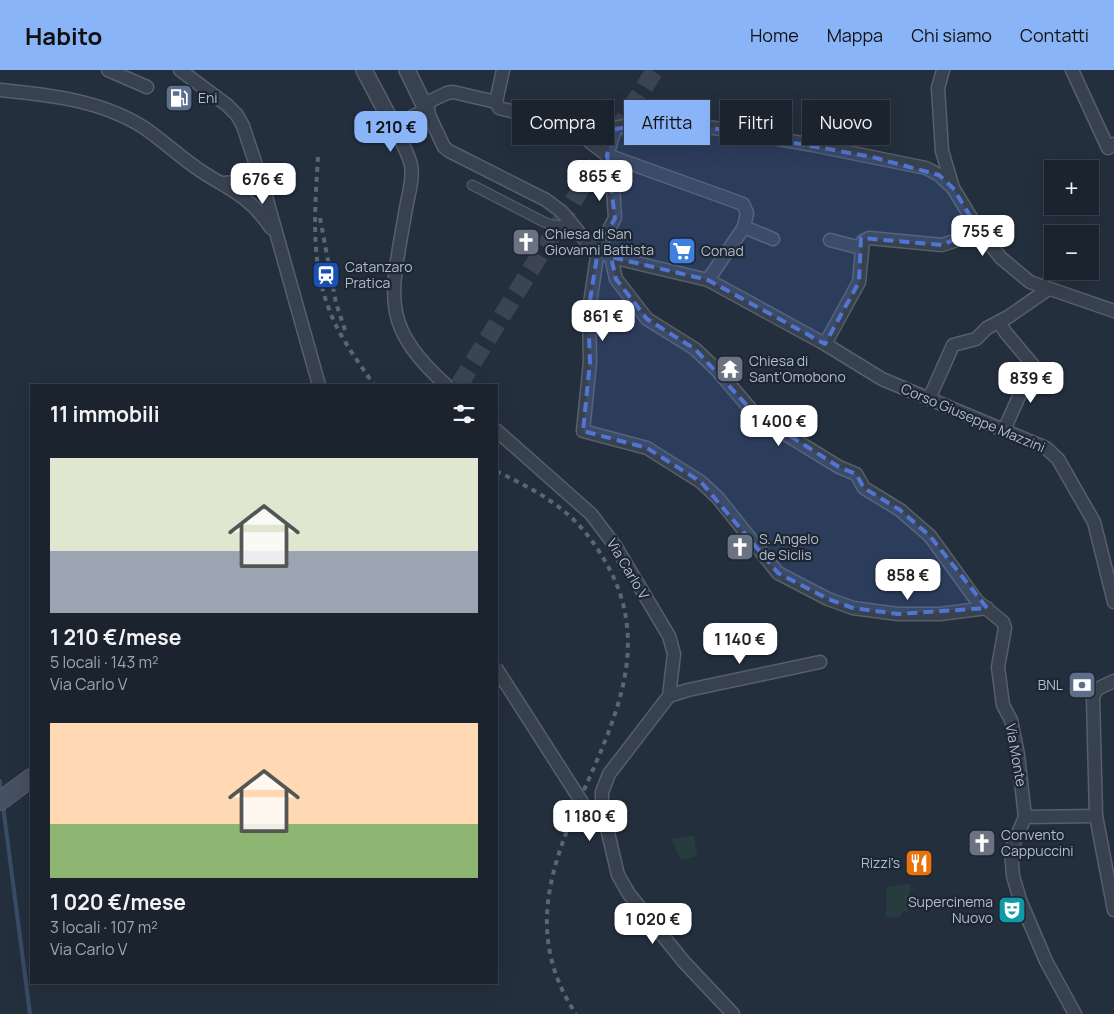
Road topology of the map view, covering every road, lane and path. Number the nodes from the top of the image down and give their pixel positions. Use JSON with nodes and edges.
{"nodes":[{"id":1,"x":108,"y":70,"type":"edge"},
{"id":2,"x":180,"y":70,"type":"edge"},
{"id":3,"x":364,"y":70,"type":"edge"},
{"id":4,"x":407,"y":70,"type":"edge"},
{"id":5,"x":503,"y":70,"type":"edge"},
{"id":6,"x":943,"y":70,"type":"edge"},
{"id":7,"x":1072,"y":70,"type":"edge"},
{"id":8,"x":147,"y":87,"type":"dead end"},
{"id":9,"x":0,"y":90,"type":"edge"},
{"id":10,"x":496,"y":102,"type":"junction"},
{"id":11,"x":425,"y":107,"type":"junction"},
{"id":12,"x":512,"y":111,"type":"edge"},
{"id":13,"x":394,"y":127,"type":"junction"},
{"id":14,"x":616,"y":129,"type":"joint"},
{"id":15,"x":1114,"y":144,"type":"edge"},
{"id":16,"x":593,"y":145,"type":"edge"},
{"id":17,"x":252,"y":154,"type":"junction"},
{"id":18,"x":607,"y":155,"type":"junction"},
{"id":19,"x":241,"y":182,"type":"junction"},
{"id":20,"x":223,"y":183,"type":"junction"},
{"id":21,"x":472,"y":185,"type":"dead end"},
{"id":22,"x":264,"y":186,"type":"junction"},
{"id":23,"x":953,"y":188,"type":"junction"},
{"id":24,"x":245,"y":197,"type":"junction"},
{"id":25,"x":573,"y":226,"type":"junction"},
{"id":26,"x":744,"y":227,"type":"junction"},
{"id":27,"x":978,"y":229,"type":"junction"},
{"id":28,"x":277,"y":236,"type":"junction"},
{"id":29,"x":773,"y":238,"type":"dead end"},
{"id":30,"x":830,"y":240,"type":"dead end"},
{"id":31,"x":861,"y":248,"type":"junction"},
{"id":32,"x":598,"y":250,"type":"junction"},
{"id":33,"x":611,"y":257,"type":"junction"},
{"id":34,"x":708,"y":280,"type":"junction"},
{"id":35,"x":1047,"y":290,"type":"junction"},
{"id":36,"x":1114,"y":312,"type":"edge"},
{"id":37,"x":999,"y":322,"type":"junction"},
{"id":38,"x":825,"y":344,"type":"junction"},
{"id":39,"x":319,"y":384,"type":"edge"},
{"id":40,"x":445,"y":384,"type":"edge"},
{"id":41,"x":929,"y":399,"type":"junction"},
{"id":42,"x":1004,"y":430,"type":"junction"},
{"id":43,"x":498,"y":432,"type":"edge"},
{"id":44,"x":1110,"y":568,"type":"edge"},
{"id":45,"x":1114,"y":602,"type":"edge"},
{"id":46,"x":986,"y":608,"type":"junction"},
{"id":47,"x":820,"y":662,"type":"dead end"},
{"id":48,"x":498,"y":671,"type":"edge"},
{"id":49,"x":1114,"y":681,"type":"edge"},
{"id":50,"x":668,"y":696,"type":"junction"},
{"id":51,"x":30,"y":779,"type":"edge"},
{"id":52,"x":0,"y":801,"type":"edge"},
{"id":53,"x":1096,"y":816,"type":"junction"},
{"id":54,"x":1025,"y":818,"type":"junction"},
{"id":55,"x":612,"y":853,"type":"junction"},
{"id":56,"x":1114,"y":910,"type":"edge"},
{"id":57,"x":733,"y":1014,"type":"edge"},
{"id":58,"x":1075,"y":1014,"type":"edge"}],
"edges":[{"from":1,"to":8,"type":"street"},
{"from":2,"to":17,"type":"street"},
{"from":3,"to":13,"type":"street"},
{"from":4,"to":11,"type":"street"},
{"from":5,"to":10,"type":"street"},
{"from":6,"to":23,"type":"street"},
{"from":7,"to":15,"type":"street"},
{"from":9,"to":20,"type":"street"},
{"from":10,"to":11,"type":"street"},
{"from":10,"to":12,"type":"street"},
{"from":11,"to":13,"type":"street"},
{"from":11,"to":25,"type":"street","name":"Corso Giuseppe Mazzini"},
{"from":13,"to":40,"type":"street"},
{"from":14,"to":18,"type":"street"},
{"from":14,"to":23,"type":"street"},
{"from":16,"to":18,"type":"street"},
{"from":17,"to":19,"type":"street"},
{"from":17,"to":22,"type":"street"},
{"from":18,"to":26,"type":"street"},
{"from":18,"to":32,"type":"street"},
{"from":19,"to":20,"type":"street"},
{"from":19,"to":22,"type":"street"},
{"from":20,"to":24,"type":"street"},
{"from":21,"to":25,"type":"street"},
{"from":22,"to":24,"type":"street"},
{"from":22,"to":28,"type":"street"},
{"from":23,"to":27,"type":"street"},
{"from":24,"to":28,"type":"street"},
{"from":25,"to":32,"type":"street","name":"Corso Giuseppe Mazzini"},
{"from":26,"to":29,"type":"street"},
{"from":26,"to":34,"type":"street"},
{"from":27,"to":31,"type":"street"},
{"from":27,"to":35,"type":"street"},
{"from":28,"to":39,"type":"street"},
{"from":30,"to":31,"type":"street"},
{"from":31,"to":38,"type":"street"},
{"from":32,"to":33,"type":"street","name":"Corso Giuseppe Mazzini"},
{"from":32,"to":46,"type":"street"},
{"from":33,"to":34,"type":"street","name":"Corso Giuseppe Mazzini"},
{"from":33,"to":46,"type":"street"},
{"from":34,"to":38,"type":"street","name":"Corso Giuseppe Mazzini"},
{"from":35,"to":36,"type":"street"},
{"from":35,"to":37,"type":"street"},
{"from":37,"to":41,"type":"street"},
{"from":37,"to":42,"type":"street"},
{"from":38,"to":41,"type":"street","name":"Corso Giuseppe Mazzini"},
{"from":41,"to":42,"type":"street","name":"Corso Giuseppe Mazzini"},
{"from":42,"to":44,"type":"street","name":"Corso Giuseppe Mazzini"},
{"from":43,"to":50,"type":"street","name":"Via Carlo V"},
{"from":44,"to":45,"type":"street","name":"Corso Giuseppe Mazzini"},
{"from":46,"to":54,"type":"street","name":"Via Monte"},
{"from":47,"to":50,"type":"street"},
{"from":48,"to":55,"type":"street","bridge":true},
{"from":49,"to":53,"type":"street"},
{"from":50,"to":55,"type":"street","name":"Via Carlo V"},
{"from":51,"to":52,"type":"main road"},
{"from":53,"to":54,"type":"street"},
{"from":53,"to":56,"type":"street"},
{"from":54,"to":58,"type":"street","name":"Via Monte"},
{"from":55,"to":57,"type":"street"}]}
